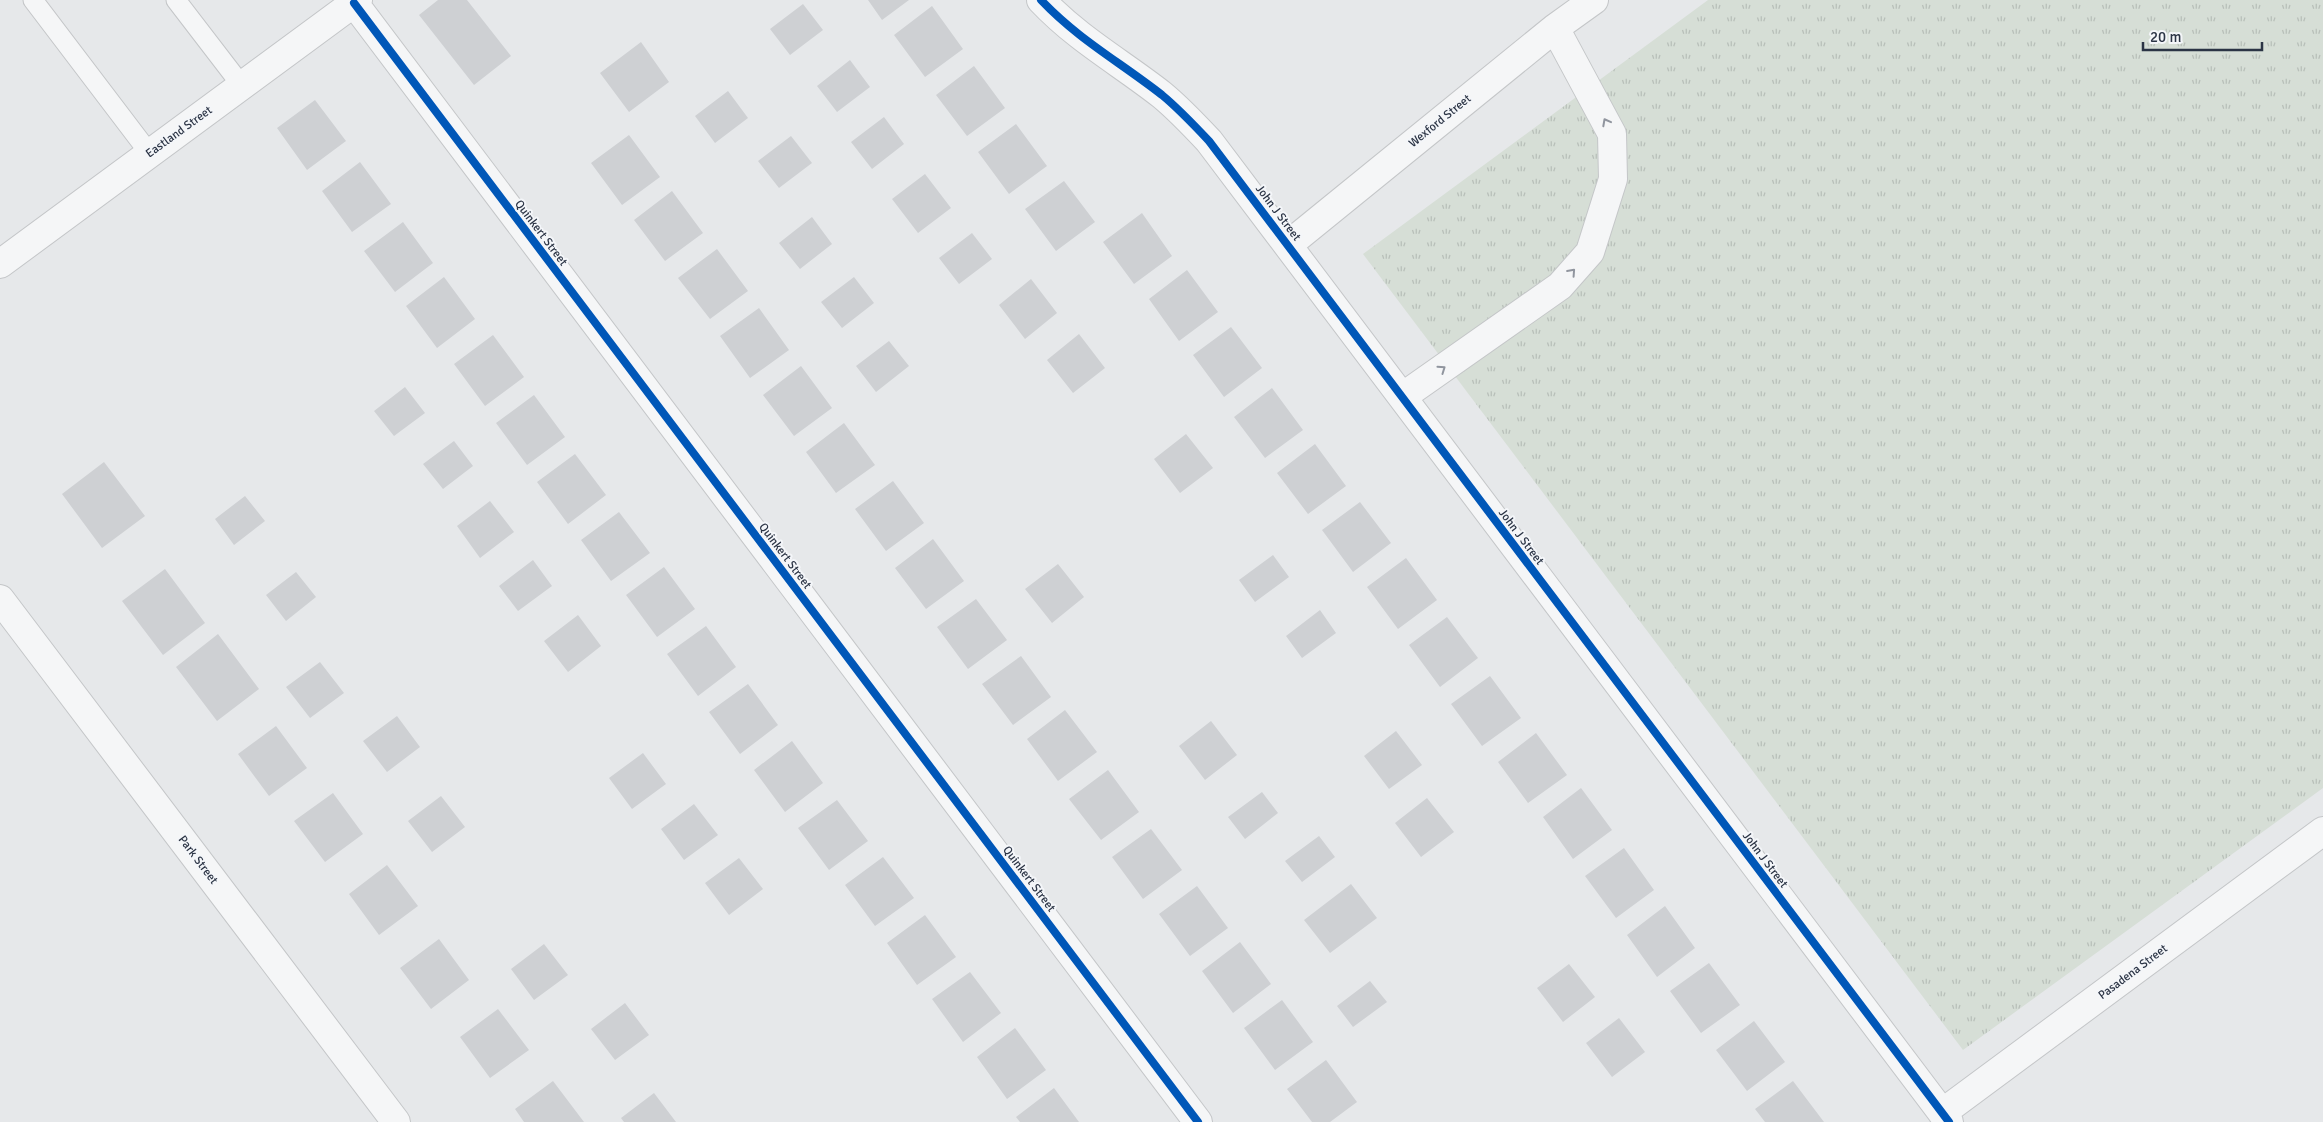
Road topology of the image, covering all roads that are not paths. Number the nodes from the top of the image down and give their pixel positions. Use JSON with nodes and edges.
{"nodes":[{"id":1,"x":33,"y":0,"type":"edge"},
{"id":2,"x":176,"y":0,"type":"edge"},
{"id":3,"x":1041,"y":0,"type":"edge"},
{"id":4,"x":1594,"y":0,"type":"edge"},
{"id":5,"x":356,"y":2,"type":"edge"},
{"id":6,"x":1555,"y":28,"type":"junction"},
{"id":7,"x":242,"y":86,"type":"junction"},
{"id":8,"x":150,"y":154,"type":"junction"},
{"id":9,"x":1288,"y":245,"type":"junction"},
{"id":10,"x":0,"y":264,"type":"edge"},
{"id":11,"x":1402,"y":397,"type":"junction"},
{"id":12,"x":0,"y":599,"type":"edge"},
{"id":13,"x":2323,"y":831,"type":"edge"},
{"id":14,"x":1945,"y":1118,"type":"edge"},
{"id":15,"x":396,"y":1122,"type":"edge"},
{"id":16,"x":1198,"y":1122,"type":"edge"}],
"edges":[{"from":1,"to":8,"type":"lane"},
{"from":2,"to":7,"type":"lane"},
{"from":3,"to":9,"type":"street","name":"John J Street"},
{"from":4,"to":6,"type":"street","name":"Wexford Street"},
{"from":5,"to":7,"type":"street","name":"Eastland Street"},
{"from":5,"to":16,"type":"street","name":"Quinkert Street"},
{"from":6,"to":9,"type":"street","name":"Wexford Street"},
{"from":11,"to":6,"type":"street","one_way":true},
{"from":7,"to":8,"type":"street","name":"Eastland Street"},
{"from":8,"to":10,"type":"street","name":"Eastland Street"},
{"from":9,"to":11,"type":"street","name":"John J Street"},
{"from":11,"to":14,"type":"street","name":"John J Street"},
{"from":12,"to":15,"type":"street","name":"Park Street"},
{"from":13,"to":14,"type":"street","name":"Pasadena Street"}]}
